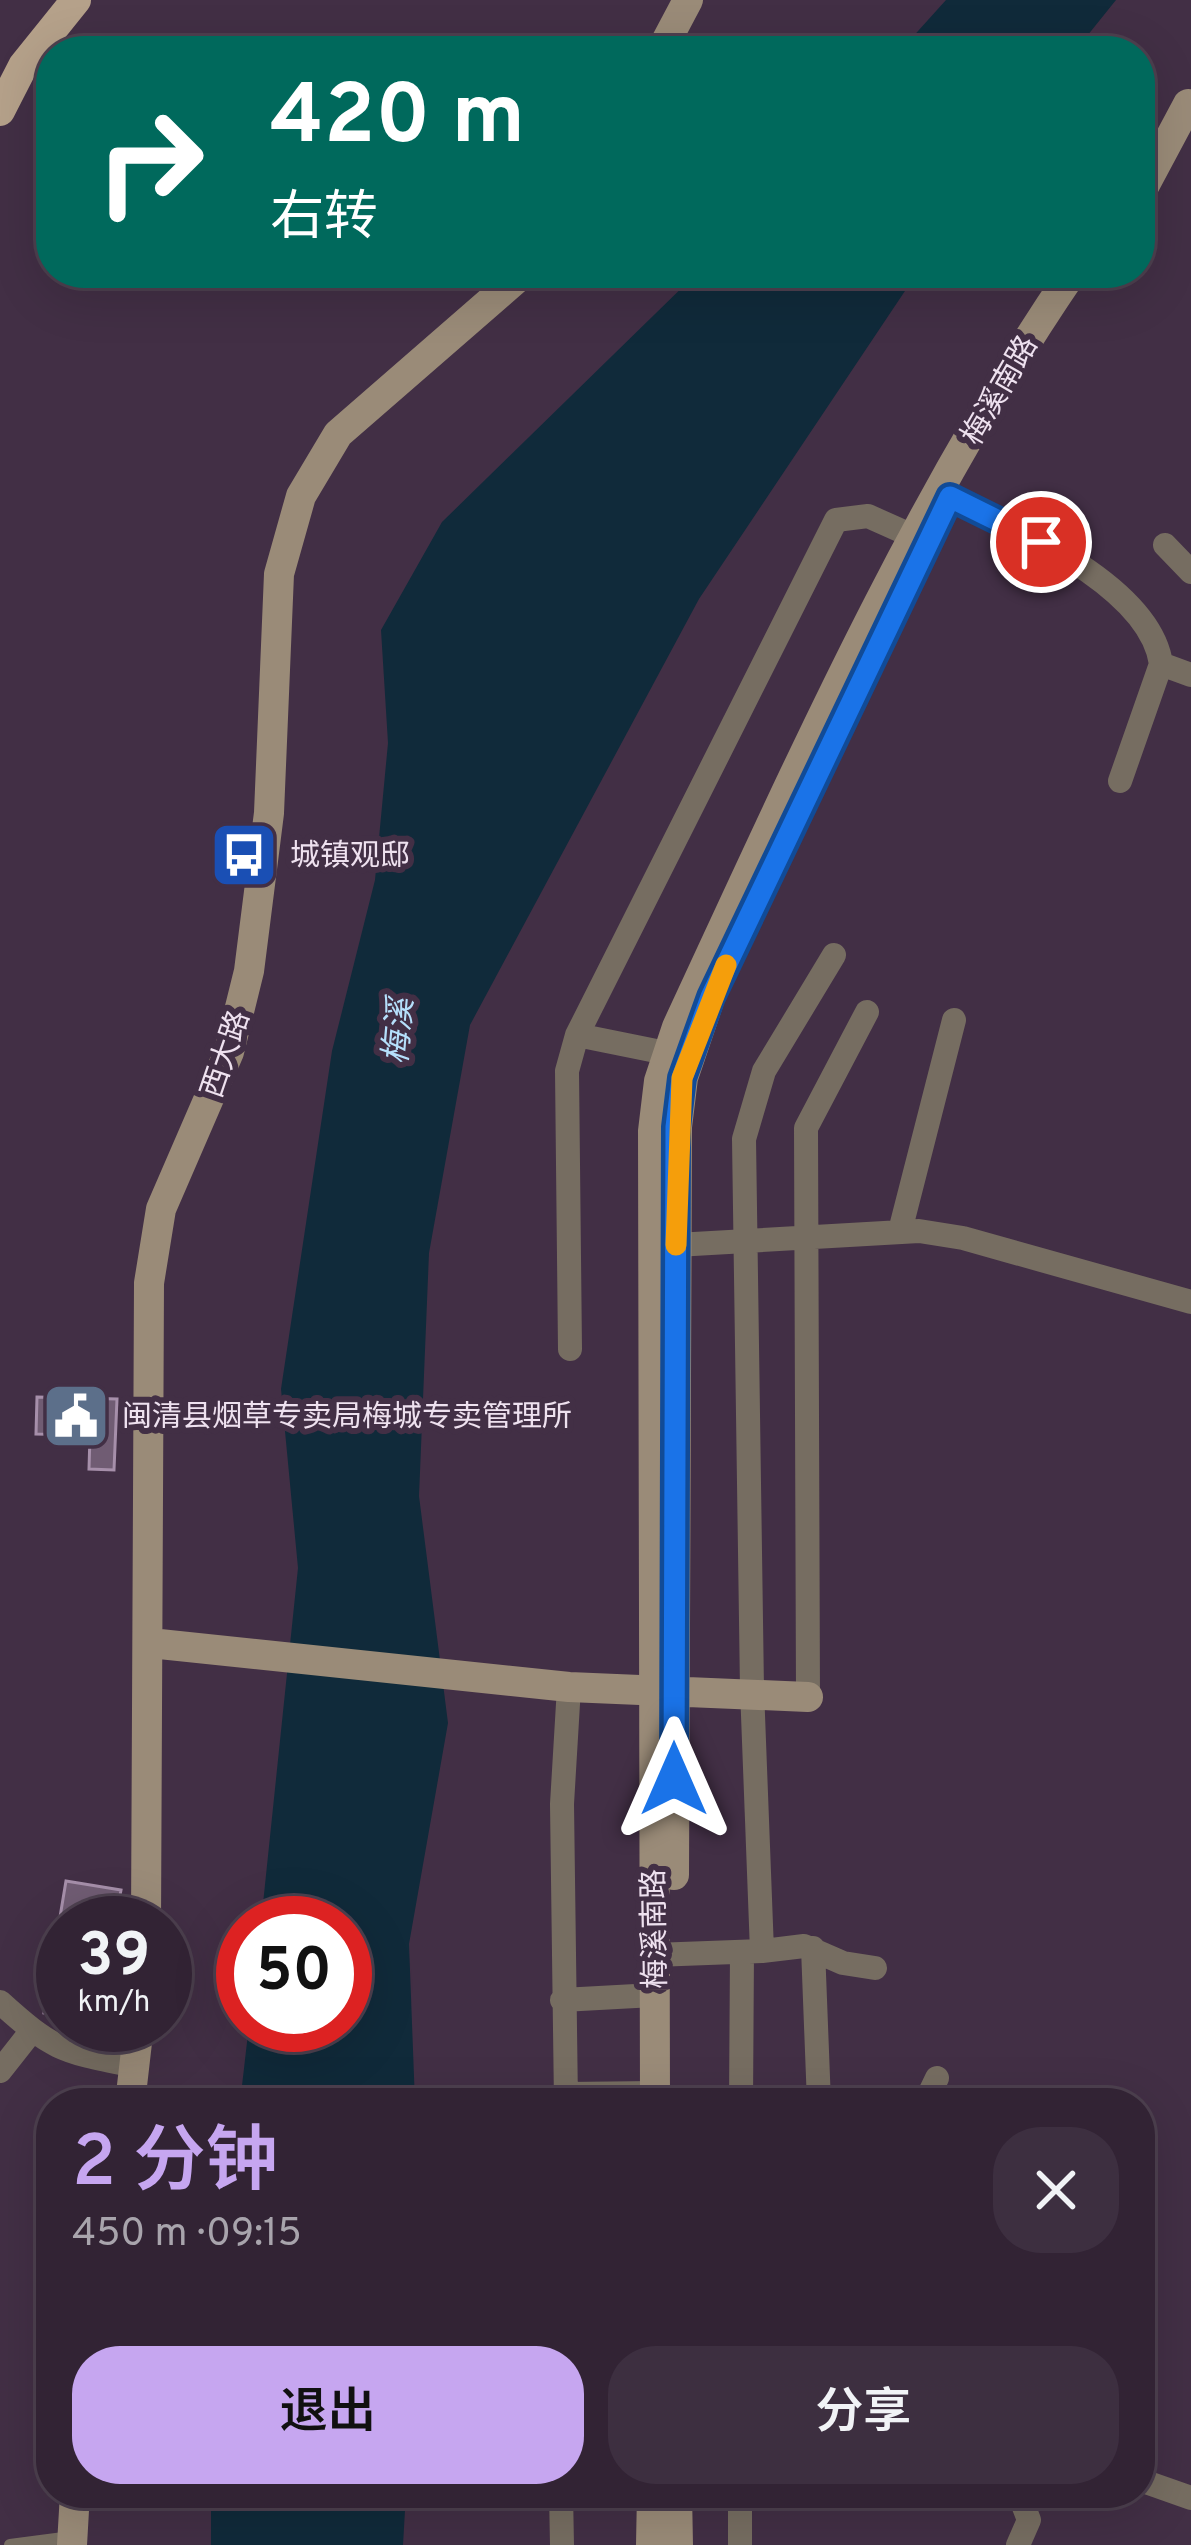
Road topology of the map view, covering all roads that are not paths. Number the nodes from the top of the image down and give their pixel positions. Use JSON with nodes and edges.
{"nodes":[{"id":1,"x":76,"y":0,"type":"edge"},
{"id":2,"x":688,"y":0,"type":"edge"},
{"id":3,"x":47,"y":36,"type":"edge"},
{"id":4,"x":670,"y":36,"type":"edge"},
{"id":5,"x":36,"y":49,"type":"edge"},
{"id":6,"x":1189,"y":101,"type":"edge"},
{"id":7,"x":0,"y":111,"type":"edge"},
{"id":8,"x":1155,"y":152,"type":"edge"},
{"id":9,"x":1155,"y":166,"type":"edge"},
{"id":10,"x":506,"y":288,"type":"edge"},
{"id":11,"x":1063,"y":288,"type":"edge"},
{"id":12,"x":1079,"y":288,"type":"edge"},
{"id":13,"x":945,"y":494,"type":"junction"},
{"id":14,"x":915,"y":537,"type":"junction"},
{"id":15,"x":1166,"y":545,"type":"dead end"},
{"id":16,"x":1191,"y":572,"type":"edge"},
{"id":17,"x":1161,"y":664,"type":"junction"},
{"id":18,"x":1191,"y":675,"type":"edge"},
{"id":19,"x":1120,"y":781,"type":"dead end"},
{"id":20,"x":834,"y":955,"type":"dead end"},
{"id":21,"x":867,"y":1012,"type":"dead end"},
{"id":22,"x":954,"y":1020,"type":"dead end"},
{"id":23,"x":577,"y":1035,"type":"junction"},
{"id":24,"x":666,"y":1053,"type":"junction"},
{"id":25,"x":900,"y":1232,"type":"junction"},
{"id":26,"x":805,"y":1238,"type":"junction"},
{"id":27,"x":742,"y":1241,"type":"junction"},
{"id":28,"x":676,"y":1245,"type":"junction"},
{"id":29,"x":1191,"y":1302,"type":"edge"},
{"id":30,"x":571,"y":1349,"type":"dead end"},
{"id":31,"x":150,"y":1643,"type":"junction"},
{"id":32,"x":569,"y":1687,"type":"junction"},
{"id":33,"x":662,"y":1691,"type":"junction"},
{"id":34,"x":752,"y":1695,"type":"junction"},
{"id":35,"x":808,"y":1697,"type":"joint"},
{"id":36,"x":146,"y":1896,"type":"edge"},
{"id":37,"x":813,"y":1948,"type":"junction"},
{"id":38,"x":752,"y":1951,"type":"junction"},
{"id":39,"x":664,"y":1955,"type":"junction"},
{"id":40,"x":875,"y":1968,"type":"dead end"},
{"id":41,"x":654,"y":1995,"type":"junction"},
{"id":42,"x":562,"y":2000,"type":"junction"},
{"id":43,"x":0,"y":2002,"type":"edge"},
{"id":44,"x":30,"y":2032,"type":"junction"},
{"id":45,"x":136,"y":2052,"type":"edge"},
{"id":46,"x":135,"y":2066,"type":"junction"},
{"id":47,"x":0,"y":2072,"type":"edge"},
{"id":48,"x":937,"y":2078,"type":"dead end"},
{"id":49,"x":132,"y":2088,"type":"edge"},
{"id":50,"x":566,"y":2088,"type":"edge"},
{"id":51,"x":661,"y":2088,"type":"edge"},
{"id":52,"x":662,"y":2088,"type":"edge"},
{"id":53,"x":742,"y":2088,"type":"edge"},
{"id":54,"x":818,"y":2088,"type":"edge"},
{"id":55,"x":932,"y":2088,"type":"edge"},
{"id":56,"x":1155,"y":2485,"type":"edge"},
{"id":57,"x":1191,"y":2498,"type":"edge"},
{"id":58,"x":74,"y":2508,"type":"edge"},
{"id":59,"x":561,"y":2508,"type":"edge"},
{"id":60,"x":652,"y":2508,"type":"edge"},
{"id":61,"x":677,"y":2508,"type":"edge"},
{"id":62,"x":740,"y":2508,"type":"edge"},
{"id":63,"x":1024,"y":2508,"type":"edge"},
{"id":64,"x":72,"y":2541,"type":"edge"},
{"id":65,"x":10,"y":2545,"type":"edge"},
{"id":66,"x":562,"y":2545,"type":"edge"},
{"id":67,"x":651,"y":2545,"type":"edge"},
{"id":68,"x":677,"y":2545,"type":"edge"},
{"id":69,"x":740,"y":2545,"type":"edge"},
{"id":70,"x":1018,"y":2545,"type":"edge"}],
"edges":[{"from":1,"to":3,"type":"main road"},
{"from":2,"to":4,"type":"main road"},
{"from":5,"to":7,"type":"main road"},
{"from":6,"to":8,"type":"main road"},
{"from":6,"to":9,"type":"main road"},
{"from":10,"to":31,"type":"main road","name":"西大路"},
{"from":11,"to":13,"type":"main road","name":"梅溪南路"},
{"from":12,"to":13,"type":"main road","name":"梅溪南路"},
{"from":13,"to":14,"type":"main road","name":"梅溪南路"},
{"from":13,"to":17,"type":"street"},
{"from":13,"to":28,"type":"main road","name":"梅溪南路"},
{"from":14,"to":23,"type":"street"},
{"from":14,"to":24,"type":"main road","name":"梅溪南路"},
{"from":15,"to":16,"type":"street"},
{"from":17,"to":18,"type":"street"},
{"from":17,"to":19,"type":"street"},
{"from":20,"to":27,"type":"street"},
{"from":21,"to":26,"type":"street"},
{"from":22,"to":25,"type":"street"},
{"from":23,"to":24,"type":"street"},
{"from":23,"to":30,"type":"street"},
{"from":24,"to":33,"type":"main road","name":"梅溪南路"},
{"from":25,"to":26,"type":"street"},
{"from":25,"to":29,"type":"street"},
{"from":26,"to":27,"type":"street"},
{"from":26,"to":35,"type":"street"},
{"from":27,"to":28,"type":"street"},
{"from":27,"to":34,"type":"street"},
{"from":28,"to":33,"type":"main road","name":"梅溪南路"},
{"from":31,"to":32,"type":"main road"},
{"from":31,"to":36,"type":"main road","name":"西大路"},
{"from":32,"to":33,"type":"main road"},
{"from":32,"to":42,"type":"street"},
{"from":33,"to":34,"type":"main road"},
{"from":33,"to":39,"type":"main road","name":"梅溪南路"},
{"from":34,"to":35,"type":"main road"},
{"from":34,"to":38,"type":"street"},
{"from":37,"to":38,"type":"street"},
{"from":37,"to":40,"type":"street"},
{"from":37,"to":54,"type":"street"},
{"from":38,"to":39,"type":"street"},
{"from":38,"to":53,"type":"street"},
{"from":39,"to":41,"type":"main road","name":"梅溪南路"},
{"from":39,"to":52,"type":"main road","name":"梅溪南路"},
{"from":41,"to":42,"type":"street"},
{"from":41,"to":51,"type":"main road","name":"梅溪南路"},
{"from":42,"to":50,"type":"street"},
{"from":43,"to":44,"type":"street"},
{"from":44,"to":46,"type":"street"},
{"from":44,"to":47,"type":"street"},
{"from":45,"to":46,"type":"main road"},
{"from":46,"to":49,"type":"main road"},
{"from":48,"to":55,"type":"street"},
{"from":56,"to":57,"type":"street"},
{"from":58,"to":64,"type":"main road"},
{"from":59,"to":66,"type":"street"},
{"from":60,"to":67,"type":"main road"},
{"from":61,"to":68,"type":"main road"},
{"from":62,"to":69,"type":"street"},
{"from":63,"to":70,"type":"street"},
{"from":64,"to":65,"type":"lane"}]}
